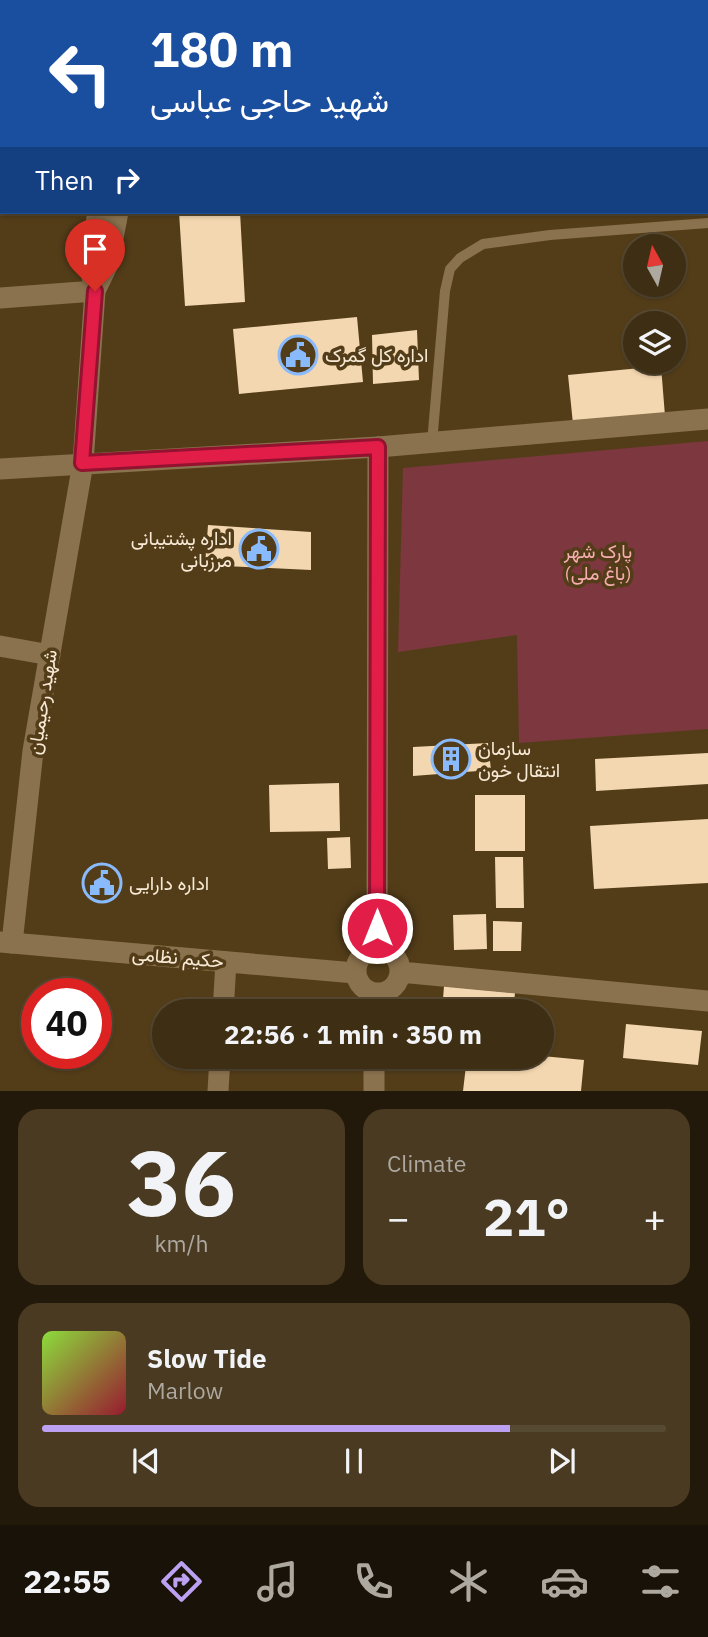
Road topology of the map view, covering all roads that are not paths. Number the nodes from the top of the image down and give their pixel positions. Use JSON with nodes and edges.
{"nodes":[{"id":1,"x":98,"y":214,"type":"edge"},
{"id":2,"x":118,"y":214,"type":"edge"},
{"id":3,"x":708,"y":223,"type":"edge"},
{"id":4,"x":95,"y":291,"type":"junction"},
{"id":5,"x":0,"y":298,"type":"edge"},
{"id":6,"x":708,"y":419,"type":"edge"},
{"id":7,"x":432,"y":443,"type":"junction"},
{"id":8,"x":378,"y":447,"type":"junction"},
{"id":9,"x":82,"y":463,"type":"junction"},
{"id":10,"x":0,"y":469,"type":"edge"},
{"id":11,"x":0,"y":646,"type":"edge"},
{"id":12,"x":50,"y":655,"type":"junction"},
{"id":13,"x":6,"y":943,"type":"edge"},
{"id":14,"x":377,"y":948,"type":"junction"},
{"id":15,"x":226,"y":962,"type":"junction"},
{"id":16,"x":400,"y":972,"type":"junction"},
{"id":17,"x":355,"y":973,"type":"junction"},
{"id":18,"x":224,"y":999,"type":"edge"},
{"id":19,"x":372,"y":999,"type":"edge"},
{"id":20,"x":378,"y":999,"type":"edge"},
{"id":21,"x":708,"y":1001,"type":"edge"},
{"id":22,"x":219,"y":1069,"type":"edge"},
{"id":23,"x":374,"y":1069,"type":"edge"},
{"id":24,"x":218,"y":1091,"type":"edge"},
{"id":25,"x":374,"y":1091,"type":"edge"}],
"edges":[{"from":1,"to":4,"type":"street"},
{"from":2,"to":4,"type":"street"},
{"from":3,"to":7,"type":"lane"},
{"from":4,"to":5,"type":"street"},
{"from":4,"to":9,"type":"street","name":"شهید رحیمیان"},
{"from":6,"to":7,"type":"street"},
{"from":7,"to":8,"type":"street"},
{"from":8,"to":9,"type":"street"},
{"from":8,"to":14,"type":"street"},
{"from":9,"to":10,"type":"street"},
{"from":9,"to":12,"type":"street","name":"شهید رحیمیان"},
{"from":11,"to":12,"type":"street"},
{"from":12,"to":13,"type":"street","name":"شهید رحیمیان"},
{"from":13,"to":15,"type":"street","name":"حکیم نظامی"},
{"from":14,"to":16,"type":"street"},
{"from":14,"to":17,"type":"street"},
{"from":15,"to":17,"type":"street","name":"حکیم نظامی"},
{"from":15,"to":18,"type":"street"},
{"from":16,"to":20,"type":"street"},
{"from":16,"to":21,"type":"street"},
{"from":17,"to":19,"type":"street"},
{"from":22,"to":24,"type":"street"},
{"from":23,"to":25,"type":"street"}]}
